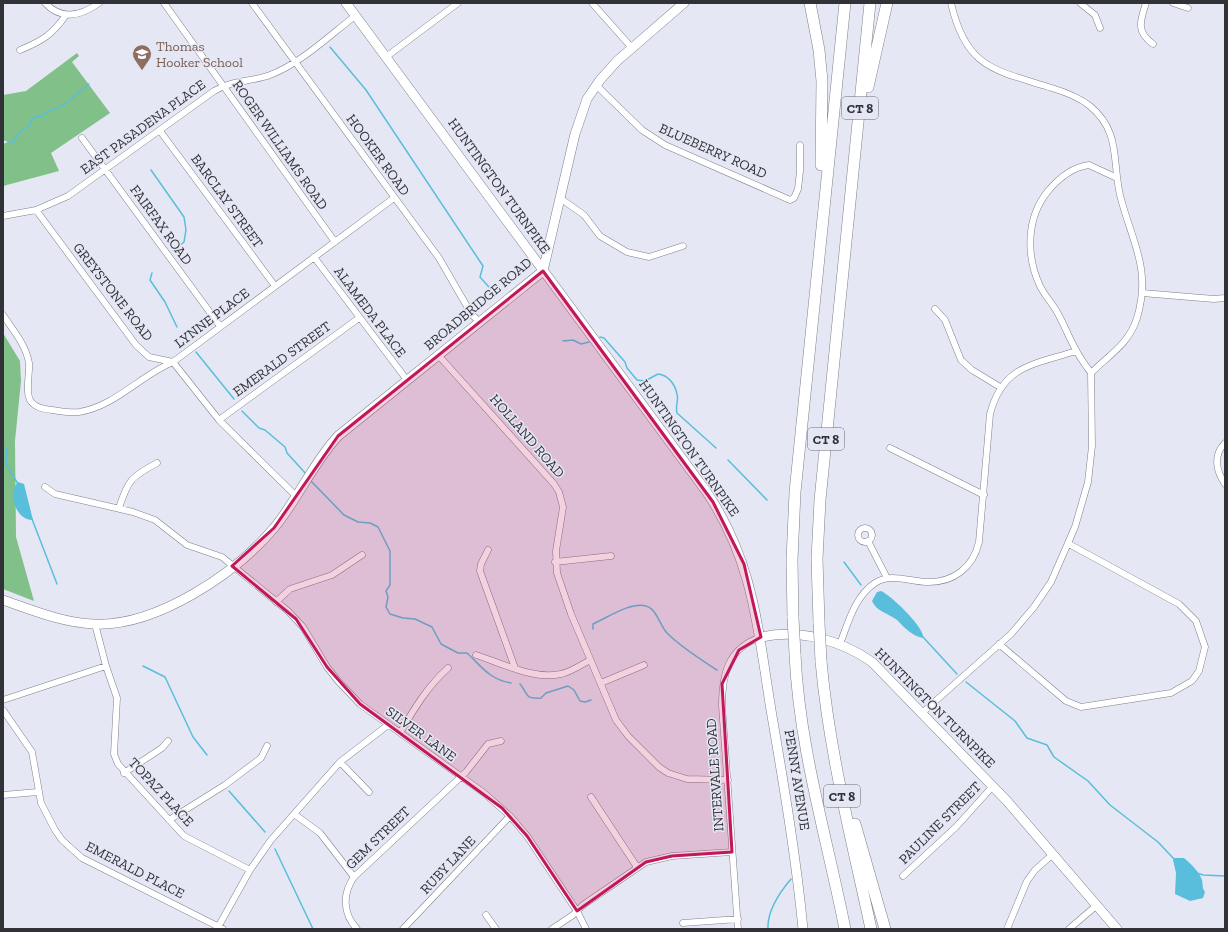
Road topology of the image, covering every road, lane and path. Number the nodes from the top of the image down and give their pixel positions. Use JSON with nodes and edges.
{"nodes":[{"id":1,"x":45,"y":3,"type":"edge"},
{"id":2,"x":99,"y":3,"type":"edge"},
{"id":3,"x":164,"y":3,"type":"edge"},
{"id":4,"x":252,"y":3,"type":"edge"},
{"id":5,"x":346,"y":3,"type":"edge"},
{"id":6,"x":458,"y":3,"type":"edge"},
{"id":7,"x":592,"y":3,"type":"edge"},
{"id":8,"x":684,"y":3,"type":"edge"},
{"id":9,"x":810,"y":3,"type":"edge"},
{"id":10,"x":845,"y":3,"type":"edge"},
{"id":11,"x":870,"y":3,"type":"edge"},
{"id":12,"x":887,"y":3,"type":"edge"},
{"id":13,"x":951,"y":3,"type":"edge"},
{"id":14,"x":1080,"y":3,"type":"edge"},
{"id":15,"x":1146,"y":3,"type":"edge"},
{"id":16,"x":1173,"y":3,"type":"edge"},
{"id":17,"x":1188,"y":8,"type":"dead end"},
{"id":18,"x":66,"y":15,"type":"junction"},
{"id":19,"x":355,"y":16,"type":"junction"},
{"id":20,"x":1100,"y":28,"type":"dead end"},
{"id":21,"x":1153,"y":44,"type":"dead end"},
{"id":22,"x":632,"y":48,"type":"junction"},
{"id":23,"x":20,"y":50,"type":"dead end"},
{"id":24,"x":386,"y":57,"type":"junction"},
{"id":25,"x":295,"y":61,"type":"junction"},
{"id":26,"x":596,"y":84,"type":"junction"},
{"id":27,"x":223,"y":86,"type":"junction"},
{"id":28,"x":160,"y":131,"type":"junction"},
{"id":29,"x":82,"y":138,"type":"dead end"},
{"id":30,"x":800,"y":145,"type":"dead end"},
{"id":31,"x":106,"y":170,"type":"junction"},
{"id":32,"x":1117,"y":178,"type":"junction"},
{"id":33,"x":394,"y":198,"type":"junction"},
{"id":34,"x":560,"y":198,"type":"junction"},
{"id":35,"x":36,"y":210,"type":"junction"},
{"id":36,"x":849,"y":214,"type":"junction"},
{"id":37,"x":3,"y":216,"type":"edge"},
{"id":38,"x":335,"y":242,"type":"junction"},
{"id":39,"x":683,"y":246,"type":"dead end"},
{"id":40,"x":314,"y":257,"type":"junction"},
{"id":41,"x":543,"y":271,"type":"junction"},
{"id":42,"x":275,"y":286,"type":"junction"},
{"id":43,"x":815,"y":292,"type":"junction"},
{"id":44,"x":1142,"y":293,"type":"junction"},
{"id":45,"x":1225,"y":298,"type":"edge"},
{"id":46,"x":935,"y":309,"type":"dead end"},
{"id":47,"x":3,"y":315,"type":"edge"},
{"id":48,"x":359,"y":318,"type":"junction"},
{"id":49,"x":480,"y":322,"type":"junction"},
{"id":50,"x":220,"y":326,"type":"junction"},
{"id":51,"x":1076,"y":351,"type":"junction"},
{"id":52,"x":439,"y":356,"type":"junction"},
{"id":53,"x":173,"y":362,"type":"junction"},
{"id":54,"x":1091,"y":373,"type":"junction"},
{"id":55,"x":407,"y":380,"type":"junction"},
{"id":56,"x":1000,"y":387,"type":"junction"},
{"id":57,"x":220,"y":420,"type":"junction"},
{"id":58,"x":1225,"y":443,"type":"edge"},
{"id":59,"x":890,"y":448,"type":"dead end"},
{"id":60,"x":156,"y":463,"type":"dead end"},
{"id":61,"x":1225,"y":484,"type":"edge"},
{"id":62,"x":44,"y":487,"type":"dead end"},
{"id":63,"x":984,"y":495,"type":"junction"},
{"id":64,"x":296,"y":496,"type":"junction"},
{"id":65,"x":119,"y":508,"type":"junction"},
{"id":66,"x":868,"y":542,"type":"dead end"},
{"id":67,"x":1069,"y":544,"type":"junction"},
{"id":68,"x":488,"y":550,"type":"dead end"},
{"id":69,"x":362,"y":556,"type":"dead end"},
{"id":70,"x":612,"y":556,"type":"dead end"},
{"id":71,"x":556,"y":562,"type":"junction"},
{"id":72,"x":232,"y":566,"type":"junction"},
{"id":73,"x":887,"y":578,"type":"junction"},
{"id":74,"x":3,"y":596,"type":"edge"},
{"id":75,"x":3,"y":600,"type":"edge"},
{"id":76,"x":276,"y":602,"type":"junction"},
{"id":77,"x":31,"y":609,"type":"junction"},
{"id":78,"x":95,"y":624,"type":"junction"},
{"id":79,"x":761,"y":637,"type":"junction"},
{"id":80,"x":840,"y":644,"type":"junction"},
{"id":81,"x":999,"y":644,"type":"junction"},
{"id":82,"x":476,"y":655,"type":"dead end"},
{"id":83,"x":590,"y":660,"type":"junction"},
{"id":84,"x":644,"y":665,"type":"dead end"},
{"id":85,"x":106,"y":666,"type":"junction"},
{"id":86,"x":448,"y":668,"type":"dead end"},
{"id":87,"x":515,"y":668,"type":"junction"},
{"id":88,"x":601,"y":684,"type":"junction"},
{"id":89,"x":3,"y":700,"type":"edge"},
{"id":90,"x":3,"y":710,"type":"edge"},
{"id":91,"x":922,"y":713,"type":"junction"},
{"id":92,"x":388,"y":725,"type":"junction"},
{"id":93,"x":400,"y":733,"type":"junction"},
{"id":94,"x":501,"y":741,"type":"dead end"},
{"id":95,"x":168,"y":742,"type":"dead end"},
{"id":96,"x":267,"y":746,"type":"dead end"},
{"id":97,"x":833,"y":747,"type":"junction"},
{"id":98,"x":340,"y":762,"type":"junction"},
{"id":99,"x":124,"y":773,"type":"junction"},
{"id":100,"x":461,"y":776,"type":"junction"},
{"id":101,"x":728,"y":780,"type":"junction"},
{"id":102,"x":994,"y":786,"type":"junction"},
{"id":103,"x":38,"y":792,"type":"junction"},
{"id":104,"x":369,"y":792,"type":"dead end"},
{"id":105,"x":3,"y":796,"type":"edge"},
{"id":106,"x":591,"y":797,"type":"dead end"},
{"id":107,"x":294,"y":814,"type":"junction"},
{"id":108,"x":510,"y":816,"type":"junction"},
{"id":109,"x":169,"y":820,"type":"junction"},
{"id":110,"x":732,"y":852,"type":"junction"},
{"id":111,"x":830,"y":853,"type":"junction"},
{"id":112,"x":1053,"y":854,"type":"junction"},
{"id":113,"x":637,"y":867,"type":"junction"},
{"id":114,"x":250,"y":870,"type":"junction"},
{"id":115,"x":903,"y":876,"type":"dead end"},
{"id":116,"x":354,"y":877,"type":"junction"},
{"id":117,"x":1097,"y":905,"type":"junction"},
{"id":118,"x":577,"y":911,"type":"junction"},
{"id":119,"x":486,"y":915,"type":"dead end"},
{"id":120,"x":738,"y":919,"type":"junction"},
{"id":121,"x":683,"y":923,"type":"dead end"},
{"id":122,"x":220,"y":928,"type":"edge"},
{"id":123,"x":357,"y":929,"type":"edge"},
{"id":124,"x":403,"y":929,"type":"edge"},
{"id":125,"x":496,"y":929,"type":"edge"},
{"id":126,"x":552,"y":929,"type":"edge"},
{"id":127,"x":586,"y":929,"type":"edge"},
{"id":128,"x":738,"y":929,"type":"edge"},
{"id":129,"x":803,"y":929,"type":"edge"},
{"id":130,"x":837,"y":929,"type":"edge"},
{"id":131,"x":845,"y":929,"type":"edge"},
{"id":132,"x":871,"y":929,"type":"edge"},
{"id":133,"x":885,"y":929,"type":"edge"},
{"id":134,"x":1007,"y":929,"type":"edge"},
{"id":135,"x":1070,"y":929,"type":"edge"},
{"id":136,"x":1117,"y":929,"type":"edge"}],
"edges":[{"from":1,"to":18,"type":"street"},
{"from":2,"to":18,"type":"street"},
{"from":3,"to":27,"type":"street","name":"ROGER WILLIAMS ROAD"},
{"from":4,"to":25,"type":"street","name":"HOOKER ROAD"},
{"from":5,"to":19,"type":"main road","name":"HUNTINGTON TURNPIKE"},
{"from":6,"to":24,"type":"street"},
{"from":7,"to":22,"type":"street"},
{"from":8,"to":22,"type":"main road","name":"BROADBRIDGE ROAD"},
{"from":9,"to":43,"type":"highway"},
{"from":10,"to":43,"type":"highway","number":"CT 8"},
{"from":11,"to":36,"type":"highway","number":"CT 8"},
{"from":12,"to":36,"type":"highway"},
{"from":13,"to":32,"type":"street"},
{"from":14,"to":20,"type":"street"},
{"from":15,"to":21,"type":"street"},
{"from":16,"to":17,"type":"street"},
{"from":18,"to":23,"type":"street"},
{"from":19,"to":24,"type":"main road","name":"HUNTINGTON TURNPIKE"},
{"from":19,"to":25,"type":"street","name":"EAST PASADENA PLACE"},
{"from":22,"to":26,"type":"main road","name":"BROADBRIDGE ROAD"},
{"from":24,"to":41,"type":"main road","name":"HUNTINGTON TURNPIKE"},
{"from":25,"to":27,"type":"street","name":"EAST PASADENA PLACE"},
{"from":25,"to":33,"type":"street","name":"HOOKER ROAD"},
{"from":26,"to":30,"type":"street","name":"BLUEBERRY ROAD"},
{"from":26,"to":34,"type":"main road","name":"BROADBRIDGE ROAD"},
{"from":27,"to":28,"type":"street","name":"EAST PASADENA PLACE"},
{"from":27,"to":38,"type":"street","name":"ROGER WILLIAMS ROAD"},
{"from":28,"to":31,"type":"street","name":"EAST PASADENA PLACE"},
{"from":28,"to":42,"type":"street","name":"BARCLAY STREET"},
{"from":29,"to":31,"type":"street","name":"FAIRFAX ROAD"},
{"from":31,"to":35,"type":"street","name":"EAST PASADENA PLACE"},
{"from":31,"to":50,"type":"street","name":"FAIRFAX ROAD"},
{"from":32,"to":44,"type":"street"},
{"from":32,"to":51,"type":"street"},
{"from":33,"to":38,"type":"street","name":"LYNNE PLACE"},
{"from":33,"to":49,"type":"street","name":"HOOKER ROAD"},
{"from":34,"to":39,"type":"street"},
{"from":34,"to":41,"type":"main road","name":"BROADBRIDGE ROAD"},
{"from":35,"to":37,"type":"street","name":"EAST PASADENA PLACE"},
{"from":35,"to":53,"type":"street","name":"GREYSTONE ROAD"},
{"from":36,"to":97,"type":"highway","number":"CT 8","bridge":true},
{"from":38,"to":40,"type":"street","name":"LYNNE PLACE"},
{"from":40,"to":42,"type":"street","name":"LYNNE PLACE"},
{"from":40,"to":48,"type":"street","name":"ALAMEDA PLACE"},
{"from":41,"to":49,"type":"main road","name":"BROADBRIDGE ROAD"},
{"from":41,"to":79,"type":"main road","name":"HUNTINGTON TURNPIKE"},
{"from":42,"to":50,"type":"street","name":"LYNNE PLACE"},
{"from":43,"to":111,"type":"highway","number":"CT 8","bridge":true},
{"from":44,"to":45,"type":"street"},
{"from":44,"to":54,"type":"street"},
{"from":46,"to":56,"type":"street"},
{"from":47,"to":53,"type":"street","name":"LYNNE PLACE"},
{"from":48,"to":55,"type":"street","name":"ALAMEDA PLACE"},
{"from":48,"to":57,"type":"street","name":"EMERALD STREET"},
{"from":49,"to":52,"type":"main road","name":"BROADBRIDGE ROAD"},
{"from":50,"to":53,"type":"street","name":"LYNNE PLACE"},
{"from":51,"to":54,"type":"street"},
{"from":51,"to":56,"type":"street"},
{"from":52,"to":55,"type":"main road","name":"BROADBRIDGE ROAD"},
{"from":52,"to":71,"type":"street","name":"HOLLAND ROAD"},
{"from":53,"to":57,"type":"street"},
{"from":54,"to":67,"type":"street"},
{"from":55,"to":64,"type":"main road","name":"BROADBRIDGE ROAD"},
{"from":56,"to":63,"type":"street"},
{"from":57,"to":64,"type":"street"},
{"from":58,"to":61,"type":"street"},
{"from":59,"to":63,"type":"street"},
{"from":60,"to":65,"type":"street"},
{"from":62,"to":65,"type":"street","name":"SILVER LANE"},
{"from":63,"to":73,"type":"street"},
{"from":64,"to":72,"type":"main road","name":"BROADBRIDGE ROAD"},
{"from":65,"to":72,"type":"street","name":"SILVER LANE"},
{"from":66,"to":73,"type":"street"},
{"from":67,"to":81,"type":"street"},
{"from":67,"to":81,"type":"street"},
{"from":68,"to":87,"type":"street"},
{"from":69,"to":76,"type":"street"},
{"from":70,"to":71,"type":"street"},
{"from":71,"to":83,"type":"street","name":"HOLLAND ROAD"},
{"from":72,"to":76,"type":"street","name":"SILVER LANE"},
{"from":72,"to":78,"type":"main road","name":"BROADBRIDGE ROAD"},
{"from":73,"to":80,"type":"street"},
{"from":74,"to":77,"type":"main road"},
{"from":75,"to":77,"type":"main road"},
{"from":76,"to":92,"type":"street","name":"SILVER LANE"},
{"from":77,"to":78,"type":"main road","name":"BROADBRIDGE ROAD"},
{"from":78,"to":85,"type":"street","name":"TOPAZ PLACE"},
{"from":79,"to":80,"type":"main road","name":"HUNTINGTON TURNPIKE"},
{"from":79,"to":101,"type":"street","name":"INTERVALE ROAD"},
{"from":79,"to":129,"type":"main road","name":"PENNY AVENUE"},
{"from":80,"to":91,"type":"main road","name":"HUNTINGTON TURNPIKE"},
{"from":81,"to":91,"type":"street"},
{"from":82,"to":87,"type":"street"},
{"from":83,"to":87,"type":"street"},
{"from":83,"to":88,"type":"street","name":"HOLLAND ROAD"},
{"from":84,"to":88,"type":"street"},
{"from":85,"to":89,"type":"street"},
{"from":85,"to":99,"type":"street","name":"TOPAZ PLACE"},
{"from":86,"to":93,"type":"street"},
{"from":88,"to":101,"type":"street","name":"HOLLAND ROAD"},
{"from":90,"to":103,"type":"street","name":"EMERALD PLACE"},
{"from":91,"to":102,"type":"main road","name":"HUNTINGTON TURNPIKE"},
{"from":92,"to":93,"type":"street","name":"SILVER LANE"},
{"from":92,"to":98,"type":"street"},
{"from":93,"to":100,"type":"street","name":"SILVER LANE"},
{"from":94,"to":100,"type":"street","name":"GEM STREET"},
{"from":95,"to":99,"type":"street"},
{"from":96,"to":109,"type":"street"},
{"from":97,"to":132,"type":"highway","number":"CT 8"},
{"from":97,"to":133,"type":"highway"},
{"from":98,"to":104,"type":"street"},
{"from":98,"to":107,"type":"street"},
{"from":99,"to":109,"type":"street","name":"TOPAZ PLACE"},
{"from":100,"to":108,"type":"street","name":"SILVER LANE"},
{"from":100,"to":116,"type":"street","name":"GEM STREET"},
{"from":101,"to":110,"type":"street","name":"INTERVALE ROAD"},
{"from":102,"to":112,"type":"main road","name":"HUNTINGTON TURNPIKE"},
{"from":102,"to":115,"type":"street","name":"PAULINE STREET"},
{"from":103,"to":105,"type":"street"},
{"from":103,"to":122,"type":"street","name":"EMERALD PLACE"},
{"from":106,"to":113,"type":"street"},
{"from":107,"to":114,"type":"street"},
{"from":107,"to":116,"type":"street"},
{"from":108,"to":118,"type":"street","name":"SILVER LANE"},
{"from":108,"to":124,"type":"street","name":"RUBY LANE"},
{"from":109,"to":114,"type":"street","name":"TOPAZ PLACE"},
{"from":110,"to":113,"type":"street"},
{"from":110,"to":120,"type":"street","name":"INTERVALE ROAD"},
{"from":111,"to":130,"type":"highway"},
{"from":111,"to":131,"type":"highway","number":"CT 8"},
{"from":112,"to":117,"type":"main road","name":"HUNTINGTON TURNPIKE"},
{"from":112,"to":134,"type":"street"},
{"from":113,"to":118,"type":"street"},
{"from":114,"to":122,"type":"street"},
{"from":116,"to":123,"type":"street","name":"GEM STREET"},
{"from":117,"to":135,"type":"street"},
{"from":117,"to":136,"type":"main road","name":"HUNTINGTON TURNPIKE"},
{"from":118,"to":126,"type":"street"},
{"from":118,"to":127,"type":"street","name":"SILVER LANE"},
{"from":119,"to":125,"type":"street"},
{"from":120,"to":121,"type":"street"},
{"from":120,"to":128,"type":"street","name":"INTERVALE ROAD"}]}
